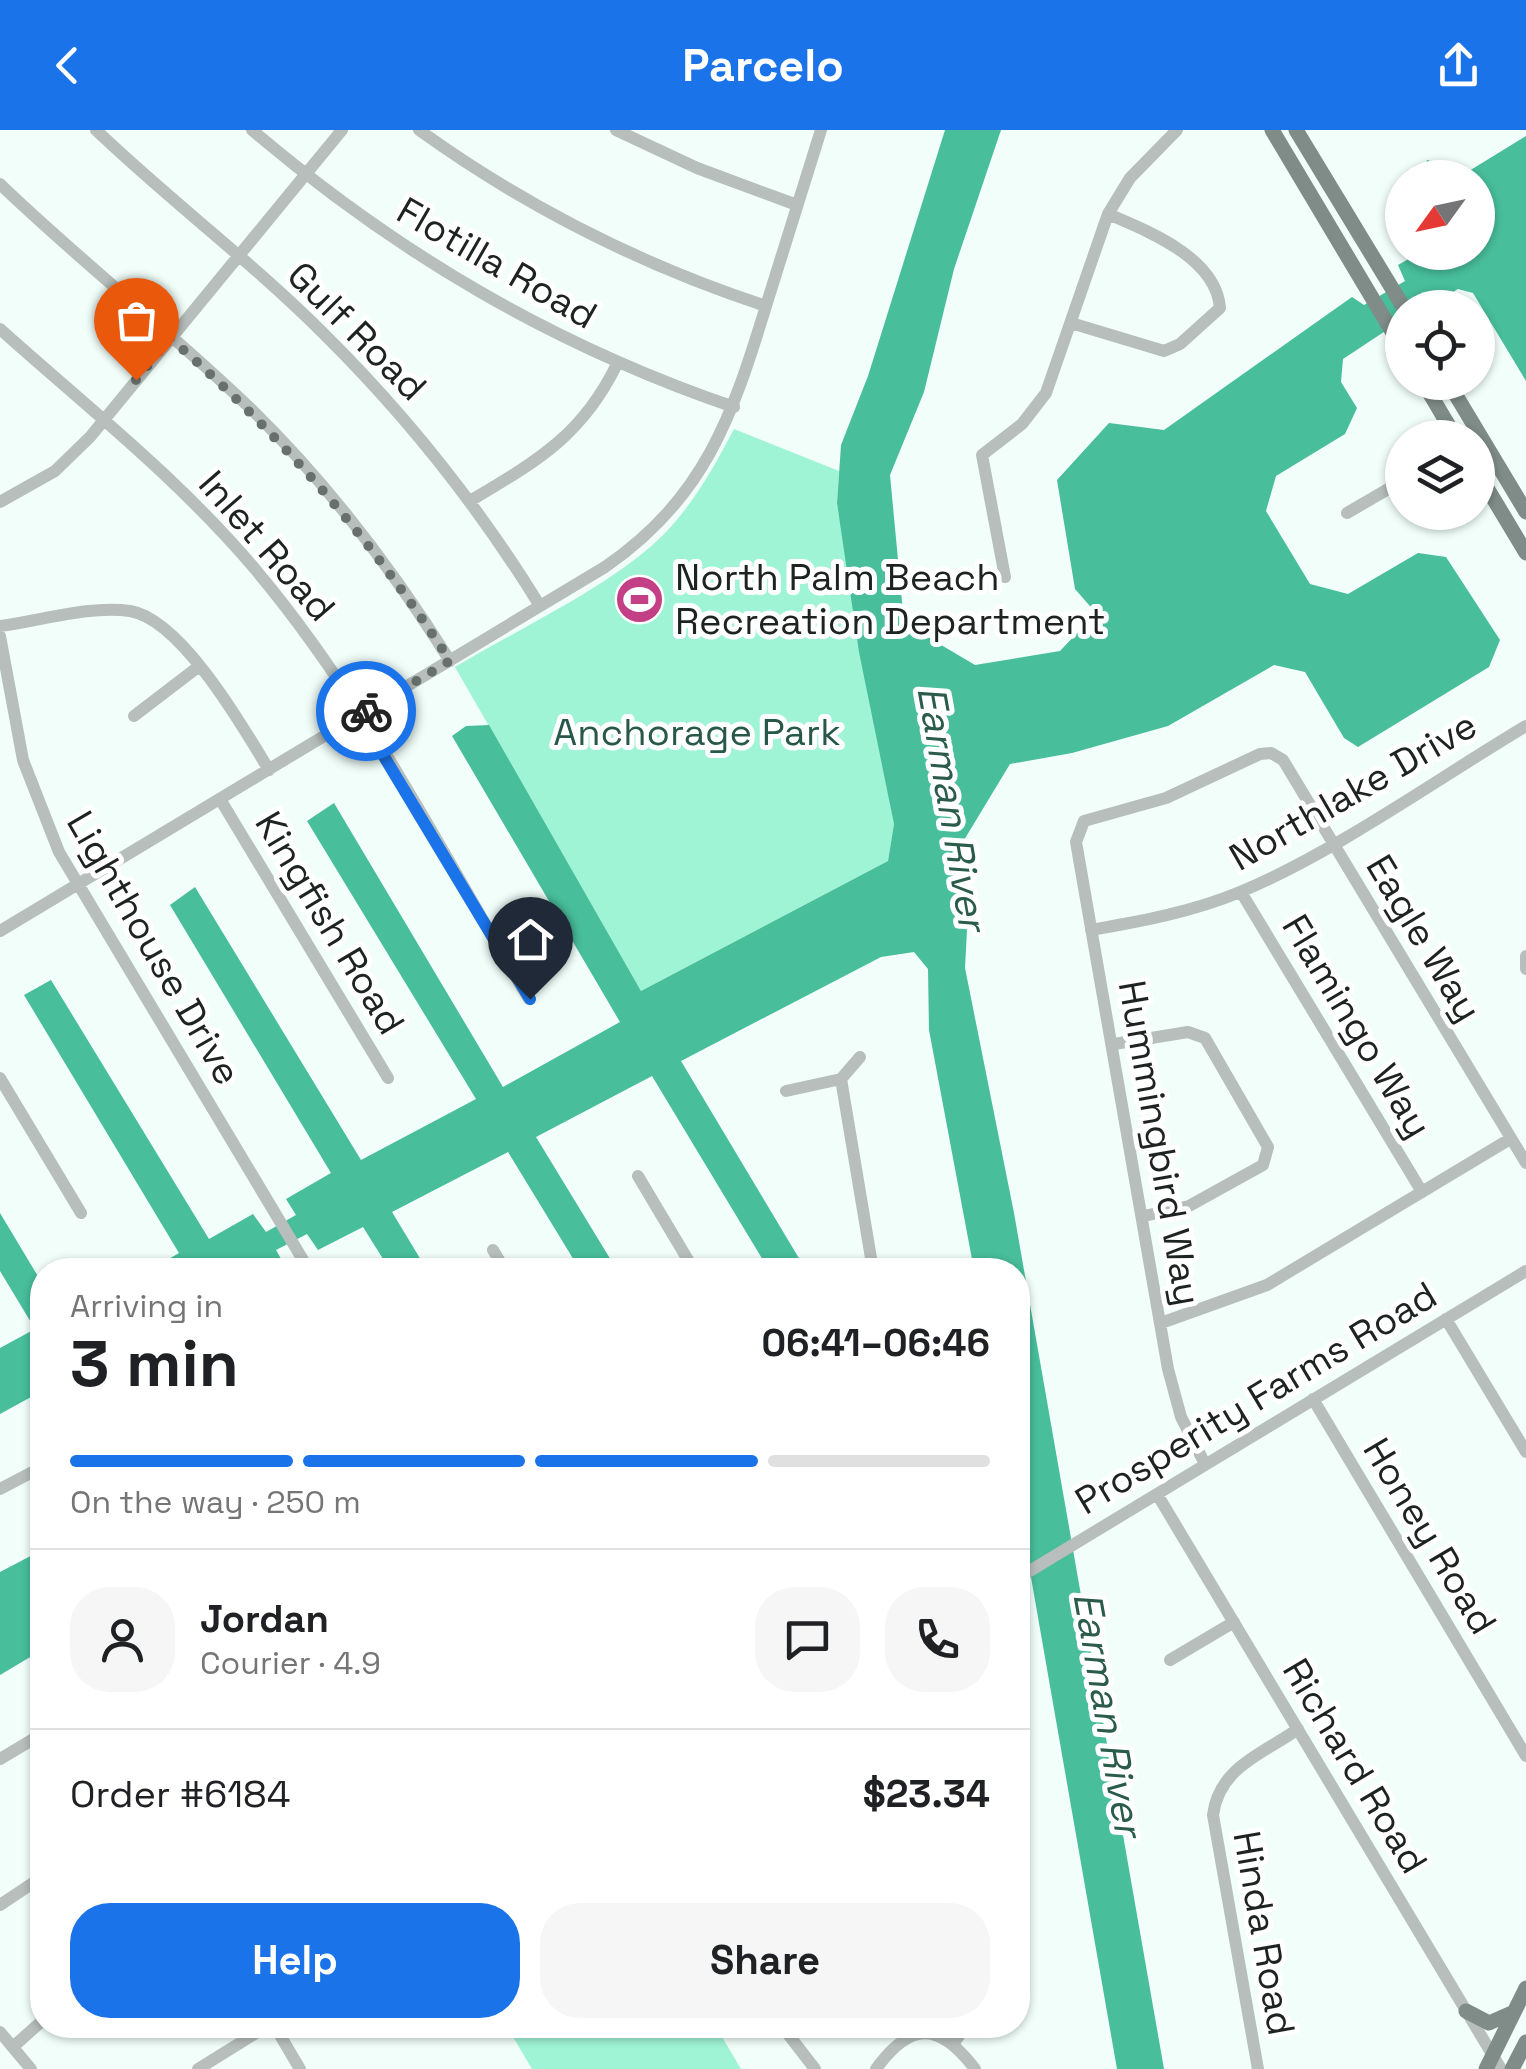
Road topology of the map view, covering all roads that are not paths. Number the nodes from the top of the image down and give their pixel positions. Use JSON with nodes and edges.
{"nodes":[{"id":1,"x":96,"y":130,"type":"edge"},
{"id":2,"x":252,"y":130,"type":"edge"},
{"id":3,"x":342,"y":130,"type":"edge"},
{"id":4,"x":419,"y":130,"type":"edge"},
{"id":5,"x":616,"y":130,"type":"edge"},
{"id":6,"x":821,"y":130,"type":"edge"},
{"id":7,"x":1177,"y":130,"type":"edge"},
{"id":8,"x":1272,"y":130,"type":"edge"},
{"id":9,"x":1296,"y":130,"type":"edge"},
{"id":10,"x":305,"y":175,"type":"junction"},
{"id":11,"x":0,"y":184,"type":"edge"},
{"id":12,"x":798,"y":206,"type":"junction"},
{"id":13,"x":1108,"y":214,"type":"junction"},
{"id":14,"x":1362,"y":237,"type":"junction"},
{"id":15,"x":1343,"y":248,"type":"junction"},
{"id":16,"x":238,"y":256,"type":"junction"},
{"id":17,"x":1393,"y":290,"type":"edge"},
{"id":18,"x":766,"y":306,"type":"junction"},
{"id":19,"x":1385,"y":319,"type":"edge"},
{"id":20,"x":1071,"y":323,"type":"junction"},
{"id":21,"x":0,"y":329,"type":"edge"},
{"id":22,"x":170,"y":338,"type":"junction"},
{"id":23,"x":617,"y":364,"type":"junction"},
{"id":24,"x":734,"y":407,"type":"junction"},
{"id":25,"x":103,"y":419,"type":"junction"},
{"id":26,"x":1495,"y":463,"type":"edge"},
{"id":27,"x":1385,"y":491,"type":"edge"},
{"id":28,"x":1495,"y":498,"type":"edge"},
{"id":29,"x":0,"y":502,"type":"edge"},
{"id":30,"x":470,"y":502,"type":"junction"},
{"id":31,"x":1526,"y":512,"type":"edge"},
{"id":32,"x":1347,"y":513,"type":"dead end"},
{"id":33,"x":1521,"y":534,"type":"edge"},
{"id":34,"x":1526,"y":553,"type":"edge"},
{"id":35,"x":1005,"y":577,"type":"dead end"},
{"id":36,"x":540,"y":606,"type":"junction"},
{"id":37,"x":0,"y":626,"type":"edge"},
{"id":38,"x":0,"y":636,"type":"edge"},
{"id":39,"x":450,"y":661,"type":"junction"},
{"id":40,"x":198,"y":667,"type":"junction"},
{"id":41,"x":359,"y":715,"type":"junction"},
{"id":42,"x":134,"y":716,"type":"dead end"},
{"id":43,"x":1526,"y":726,"type":"edge"},
{"id":44,"x":269,"y":770,"type":"junction"},
{"id":45,"x":220,"y":799,"type":"junction"},
{"id":46,"x":1079,"y":826,"type":"joint"},
{"id":47,"x":1332,"y":843,"type":"junction"},
{"id":48,"x":78,"y":885,"type":"junction"},
{"id":49,"x":1241,"y":892,"type":"junction"},
{"id":50,"x":0,"y":930,"type":"edge"},
{"id":51,"x":1091,"y":930,"type":"junction"},
{"id":52,"x":1526,"y":956,"type":"edge"},
{"id":53,"x":1526,"y":969,"type":"edge"},
{"id":54,"x":530,"y":999,"type":"dead end"},
{"id":55,"x":1114,"y":1044,"type":"junction"},
{"id":56,"x":860,"y":1057,"type":"dead end"},
{"id":57,"x":0,"y":1078,"type":"edge"},
{"id":58,"x":388,"y":1078,"type":"dead end"},
{"id":59,"x":841,"y":1079,"type":"junction"},
{"id":60,"x":786,"y":1091,"type":"dead end"},
{"id":61,"x":1510,"y":1138,"type":"junction"},
{"id":62,"x":1526,"y":1163,"type":"edge"},
{"id":63,"x":638,"y":1176,"type":"dead end"},
{"id":64,"x":1422,"y":1192,"type":"junction"},
{"id":65,"x":81,"y":1212,"type":"dead end"},
{"id":66,"x":1144,"y":1216,"type":"junction"},
{"id":67,"x":493,"y":1250,"type":"dead end"},
{"id":68,"x":302,"y":1258,"type":"edge"},
{"id":69,"x":497,"y":1258,"type":"edge"},
{"id":70,"x":687,"y":1258,"type":"edge"},
{"id":71,"x":871,"y":1258,"type":"edge"},
{"id":72,"x":1526,"y":1270,"type":"edge"},
{"id":73,"x":1446,"y":1319,"type":"junction"},
{"id":74,"x":1161,"y":1323,"type":"junction"},
{"id":75,"x":1313,"y":1399,"type":"junction"},
{"id":76,"x":1526,"y":1452,"type":"edge"},
{"id":77,"x":1205,"y":1464,"type":"junction"},
{"id":78,"x":30,"y":1473,"type":"edge"},
{"id":79,"x":0,"y":1489,"type":"edge"},
{"id":80,"x":1157,"y":1494,"type":"junction"},
{"id":81,"x":1030,"y":1571,"type":"edge"},
{"id":82,"x":1234,"y":1622,"type":"junction"},
{"id":83,"x":1170,"y":1660,"type":"dead end"},
{"id":84,"x":1298,"y":1729,"type":"junction"},
{"id":85,"x":30,"y":1741,"type":"edge"},
{"id":86,"x":1526,"y":1756,"type":"edge"},
{"id":87,"x":0,"y":1758,"type":"edge"},
{"id":88,"x":30,"y":1885,"type":"edge"},
{"id":89,"x":0,"y":1906,"type":"edge"},
{"id":90,"x":1526,"y":1988,"type":"edge"},
{"id":91,"x":1466,"y":2011,"type":"junction"},
{"id":92,"x":1514,"y":2012,"type":"junction"},
{"id":93,"x":0,"y":2032,"type":"edge"},
{"id":94,"x":30,"y":2032,"type":"edge"},
{"id":95,"x":249,"y":2038,"type":"edge"},
{"id":96,"x":280,"y":2038,"type":"edge"},
{"id":97,"x":792,"y":2038,"type":"edge"},
{"id":98,"x":905,"y":2038,"type":"edge"},
{"id":99,"x":950,"y":2038,"type":"edge"},
{"id":100,"x":1526,"y":2042,"type":"edge"},
{"id":101,"x":14,"y":2046,"type":"junction"},
{"id":102,"x":1493,"y":2065,"type":"edge"},
{"id":103,"x":31,"y":2069,"type":"edge"},
{"id":104,"x":198,"y":2069,"type":"edge"},
{"id":105,"x":300,"y":2069,"type":"edge"},
{"id":106,"x":815,"y":2069,"type":"edge"},
{"id":107,"x":876,"y":2069,"type":"edge"},
{"id":108,"x":974,"y":2069,"type":"edge"},
{"id":109,"x":1258,"y":2069,"type":"edge"},
{"id":110,"x":1512,"y":2069,"type":"edge"}],
"edges":[{"from":1,"to":16,"type":"street","name":"Gulf Road"},
{"from":2,"to":10,"type":"street","name":"Flotilla Road"},
{"from":3,"to":10,"type":"street"},
{"from":4,"to":18,"type":"street"},
{"from":5,"to":12,"type":"street"},
{"from":6,"to":12,"type":"street"},
{"from":7,"to":13,"type":"street"},
{"from":8,"to":15,"type":"main road"},
{"from":9,"to":14,"type":"main road"},
{"from":10,"to":16,"type":"street"},
{"from":10,"to":23,"type":"street","name":"Flotilla Road"},
{"from":11,"to":22,"type":"street"},
{"from":12,"to":18,"type":"street"},
{"from":13,"to":20,"type":"street"},
{"from":13,"to":20,"type":"street"},
{"from":14,"to":15,"type":"main road"},
{"from":14,"to":17,"type":"main road"},
{"from":15,"to":19,"type":"main road"},
{"from":16,"to":22,"type":"street"},
{"from":16,"to":30,"type":"street","name":"Gulf Road"},
{"from":18,"to":24,"type":"street"},
{"from":20,"to":35,"type":"street"},
{"from":21,"to":25,"type":"street","name":"Inlet Road"},
{"from":22,"to":25,"type":"street"},
{"from":22,"to":39,"type":"street"},
{"from":23,"to":24,"type":"street","name":"Flotilla Road"},
{"from":23,"to":30,"type":"street"},
{"from":24,"to":36,"type":"street"},
{"from":25,"to":29,"type":"street"},
{"from":25,"to":41,"type":"street","name":"Inlet Road"},
{"from":26,"to":31,"type":"main road"},
{"from":27,"to":32,"type":"street"},
{"from":28,"to":33,"type":"main road"},
{"from":30,"to":36,"type":"street","name":"Gulf Road"},
{"from":33,"to":34,"type":"main road"},
{"from":36,"to":39,"type":"street"},
{"from":37,"to":40,"type":"street","name":"Kingfish Road"},
{"from":38,"to":48,"type":"street","name":"Lighthouse Drive"},
{"from":39,"to":41,"type":"street"},
{"from":40,"to":42,"type":"street"},
{"from":40,"to":44,"type":"street","name":"Kingfish Road"},
{"from":41,"to":44,"type":"street"},
{"from":41,"to":54,"type":"street","name":"Inlet Road"},
{"from":43,"to":47,"type":"street","name":"Northlake Drive"},
{"from":44,"to":45,"type":"street"},
{"from":45,"to":48,"type":"street"},
{"from":45,"to":58,"type":"street","name":"Kingfish Road"},
{"from":46,"to":47,"type":"street","name":"Eagle Way"},
{"from":46,"to":51,"type":"street","name":"Hummingbird Way"},
{"from":47,"to":49,"type":"street","name":"Northlake Drive"},
{"from":47,"to":61,"type":"street","name":"Eagle Way"},
{"from":48,"to":50,"type":"street"},
{"from":48,"to":68,"type":"street","name":"Lighthouse Drive"},
{"from":49,"to":51,"type":"street","name":"Northlake Drive"},
{"from":49,"to":64,"type":"street","name":"Flamingo Way"},
{"from":51,"to":55,"type":"street","name":"Hummingbird Way"},
{"from":52,"to":53,"type":"street"},
{"from":55,"to":66,"type":"street","name":"Hummingbird Way"},
{"from":55,"to":66,"type":"street"},
{"from":56,"to":59,"type":"street"},
{"from":57,"to":65,"type":"street"},
{"from":59,"to":60,"type":"street"},
{"from":59,"to":71,"type":"street"},
{"from":61,"to":62,"type":"street","name":"Eagle Way"},
{"from":61,"to":64,"type":"street"},
{"from":63,"to":70,"type":"street"},
{"from":64,"to":74,"type":"street"},
{"from":66,"to":74,"type":"street","name":"Hummingbird Way"},
{"from":67,"to":69,"type":"street"},
{"from":72,"to":73,"type":"street","name":"Prosperity Farms Road"},
{"from":73,"to":75,"type":"street","name":"Prosperity Farms Road"},
{"from":73,"to":76,"type":"street"},
{"from":74,"to":77,"type":"street","name":"Hummingbird Way"},
{"from":75,"to":77,"type":"street","name":"Prosperity Farms Road"},
{"from":75,"to":86,"type":"street","name":"Honey Road"},
{"from":77,"to":80,"type":"street","name":"Prosperity Farms Road"},
{"from":78,"to":79,"type":"street"},
{"from":80,"to":81,"type":"street","name":"Prosperity Farms Road"},
{"from":80,"to":82,"type":"street","name":"Richard Road"},
{"from":82,"to":83,"type":"street"},
{"from":82,"to":84,"type":"street","name":"Richard Road"},
{"from":84,"to":91,"type":"street","name":"Richard Road"},
{"from":84,"to":109,"type":"street","name":"Hinda Road"},
{"from":85,"to":87,"type":"street"},
{"from":88,"to":89,"type":"street"},
{"from":90,"to":92,"type":"main road"},
{"from":91,"to":92,"type":"main road"},
{"from":91,"to":102,"type":"street","name":"Richard Road"},
{"from":92,"to":102,"type":"main road"},
{"from":93,"to":101,"type":"street"},
{"from":94,"to":101,"type":"street"},
{"from":95,"to":104,"type":"street"},
{"from":96,"to":105,"type":"street"},
{"from":97,"to":106,"type":"street"},
{"from":98,"to":107,"type":"street"},
{"from":99,"to":108,"type":"street"},
{"from":100,"to":110,"type":"main road"},
{"from":101,"to":103,"type":"street"}]}
